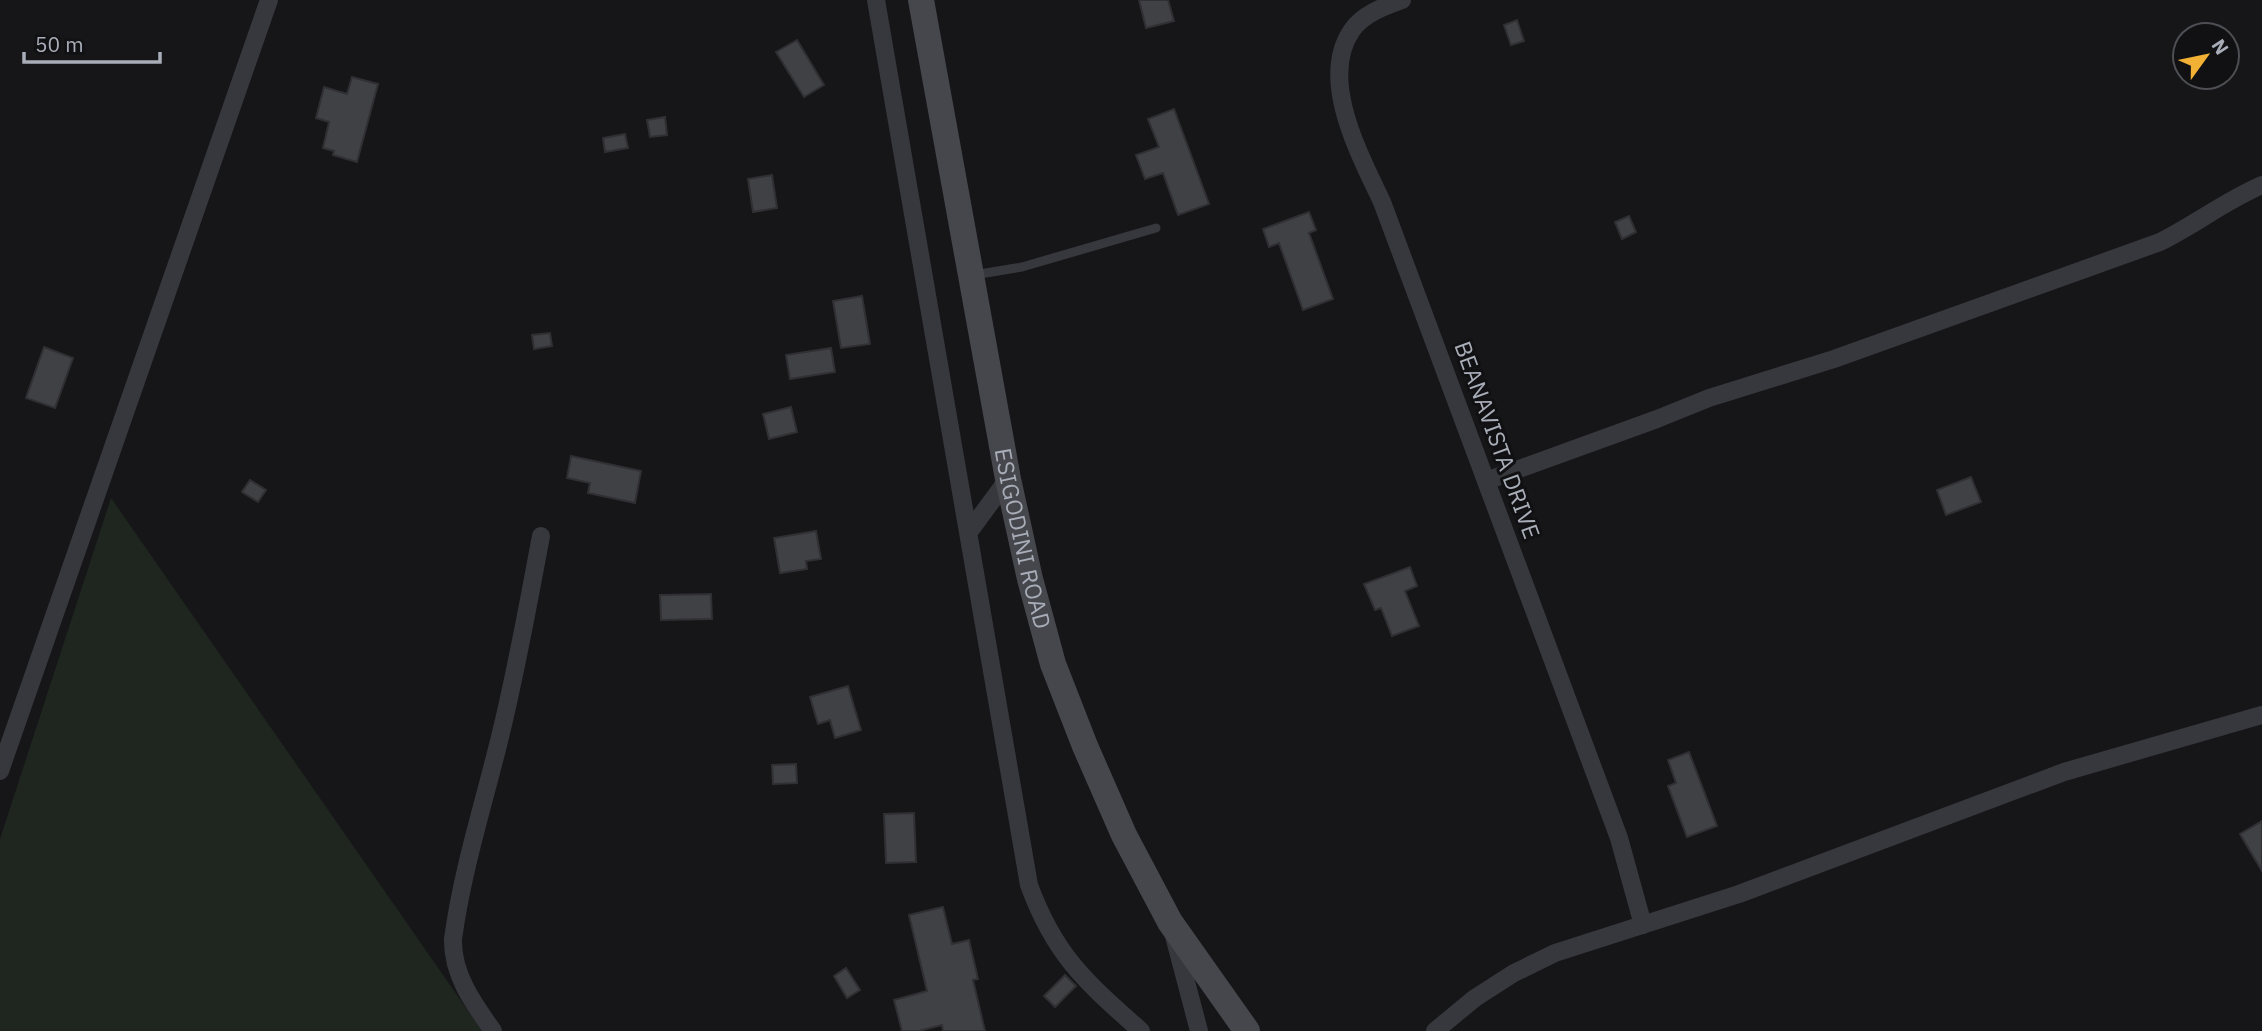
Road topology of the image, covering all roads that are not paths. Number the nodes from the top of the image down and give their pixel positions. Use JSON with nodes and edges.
{"nodes":[{"id":1,"x":269,"y":0,"type":"edge"},
{"id":2,"x":876,"y":0,"type":"edge"},
{"id":3,"x":921,"y":0,"type":"edge"},
{"id":4,"x":1402,"y":0,"type":"edge"},
{"id":5,"x":2262,"y":186,"type":"edge"},
{"id":6,"x":1156,"y":228,"type":"dead end"},
{"id":7,"x":972,"y":276,"type":"junction"},
{"id":8,"x":1008,"y":479,"type":"junction"},
{"id":9,"x":1486,"y":481,"type":"junction"},
{"id":10,"x":969,"y":532,"type":"junction"},
{"id":11,"x":541,"y":536,"type":"dead end"},
{"id":12,"x":2262,"y":715,"type":"edge"},
{"id":13,"x":0,"y":771,"type":"edge"},
{"id":14,"x":1170,"y":922,"type":"junction"},
{"id":15,"x":1643,"y":925,"type":"junction"},
{"id":16,"x":493,"y":1031,"type":"edge"},
{"id":17,"x":1140,"y":1031,"type":"edge"},
{"id":18,"x":1199,"y":1031,"type":"edge"},
{"id":19,"x":1247,"y":1031,"type":"edge"},
{"id":20,"x":1435,"y":1031,"type":"edge"}],
"edges":[{"from":1,"to":13,"type":"street"},
{"from":2,"to":10,"type":"street"},
{"from":3,"to":7,"type":"main road","name":"ESIGODINI ROAD"},
{"from":4,"to":9,"type":"street","name":"BEANAVISTA DRIVE"},
{"from":5,"to":9,"type":"street"},
{"from":6,"to":7,"type":"lane"},
{"from":7,"to":8,"type":"main road","name":"ESIGODINI ROAD"},
{"from":8,"to":10,"type":"street"},
{"from":8,"to":14,"type":"main road","name":"ESIGODINI ROAD"},
{"from":9,"to":15,"type":"street","name":"BEANAVISTA DRIVE"},
{"from":10,"to":17,"type":"street"},
{"from":11,"to":16,"type":"street"},
{"from":12,"to":15,"type":"street"},
{"from":14,"to":18,"type":"street"},
{"from":14,"to":19,"type":"main road","name":"ESIGODINI ROAD"},
{"from":15,"to":20,"type":"street"}]}
